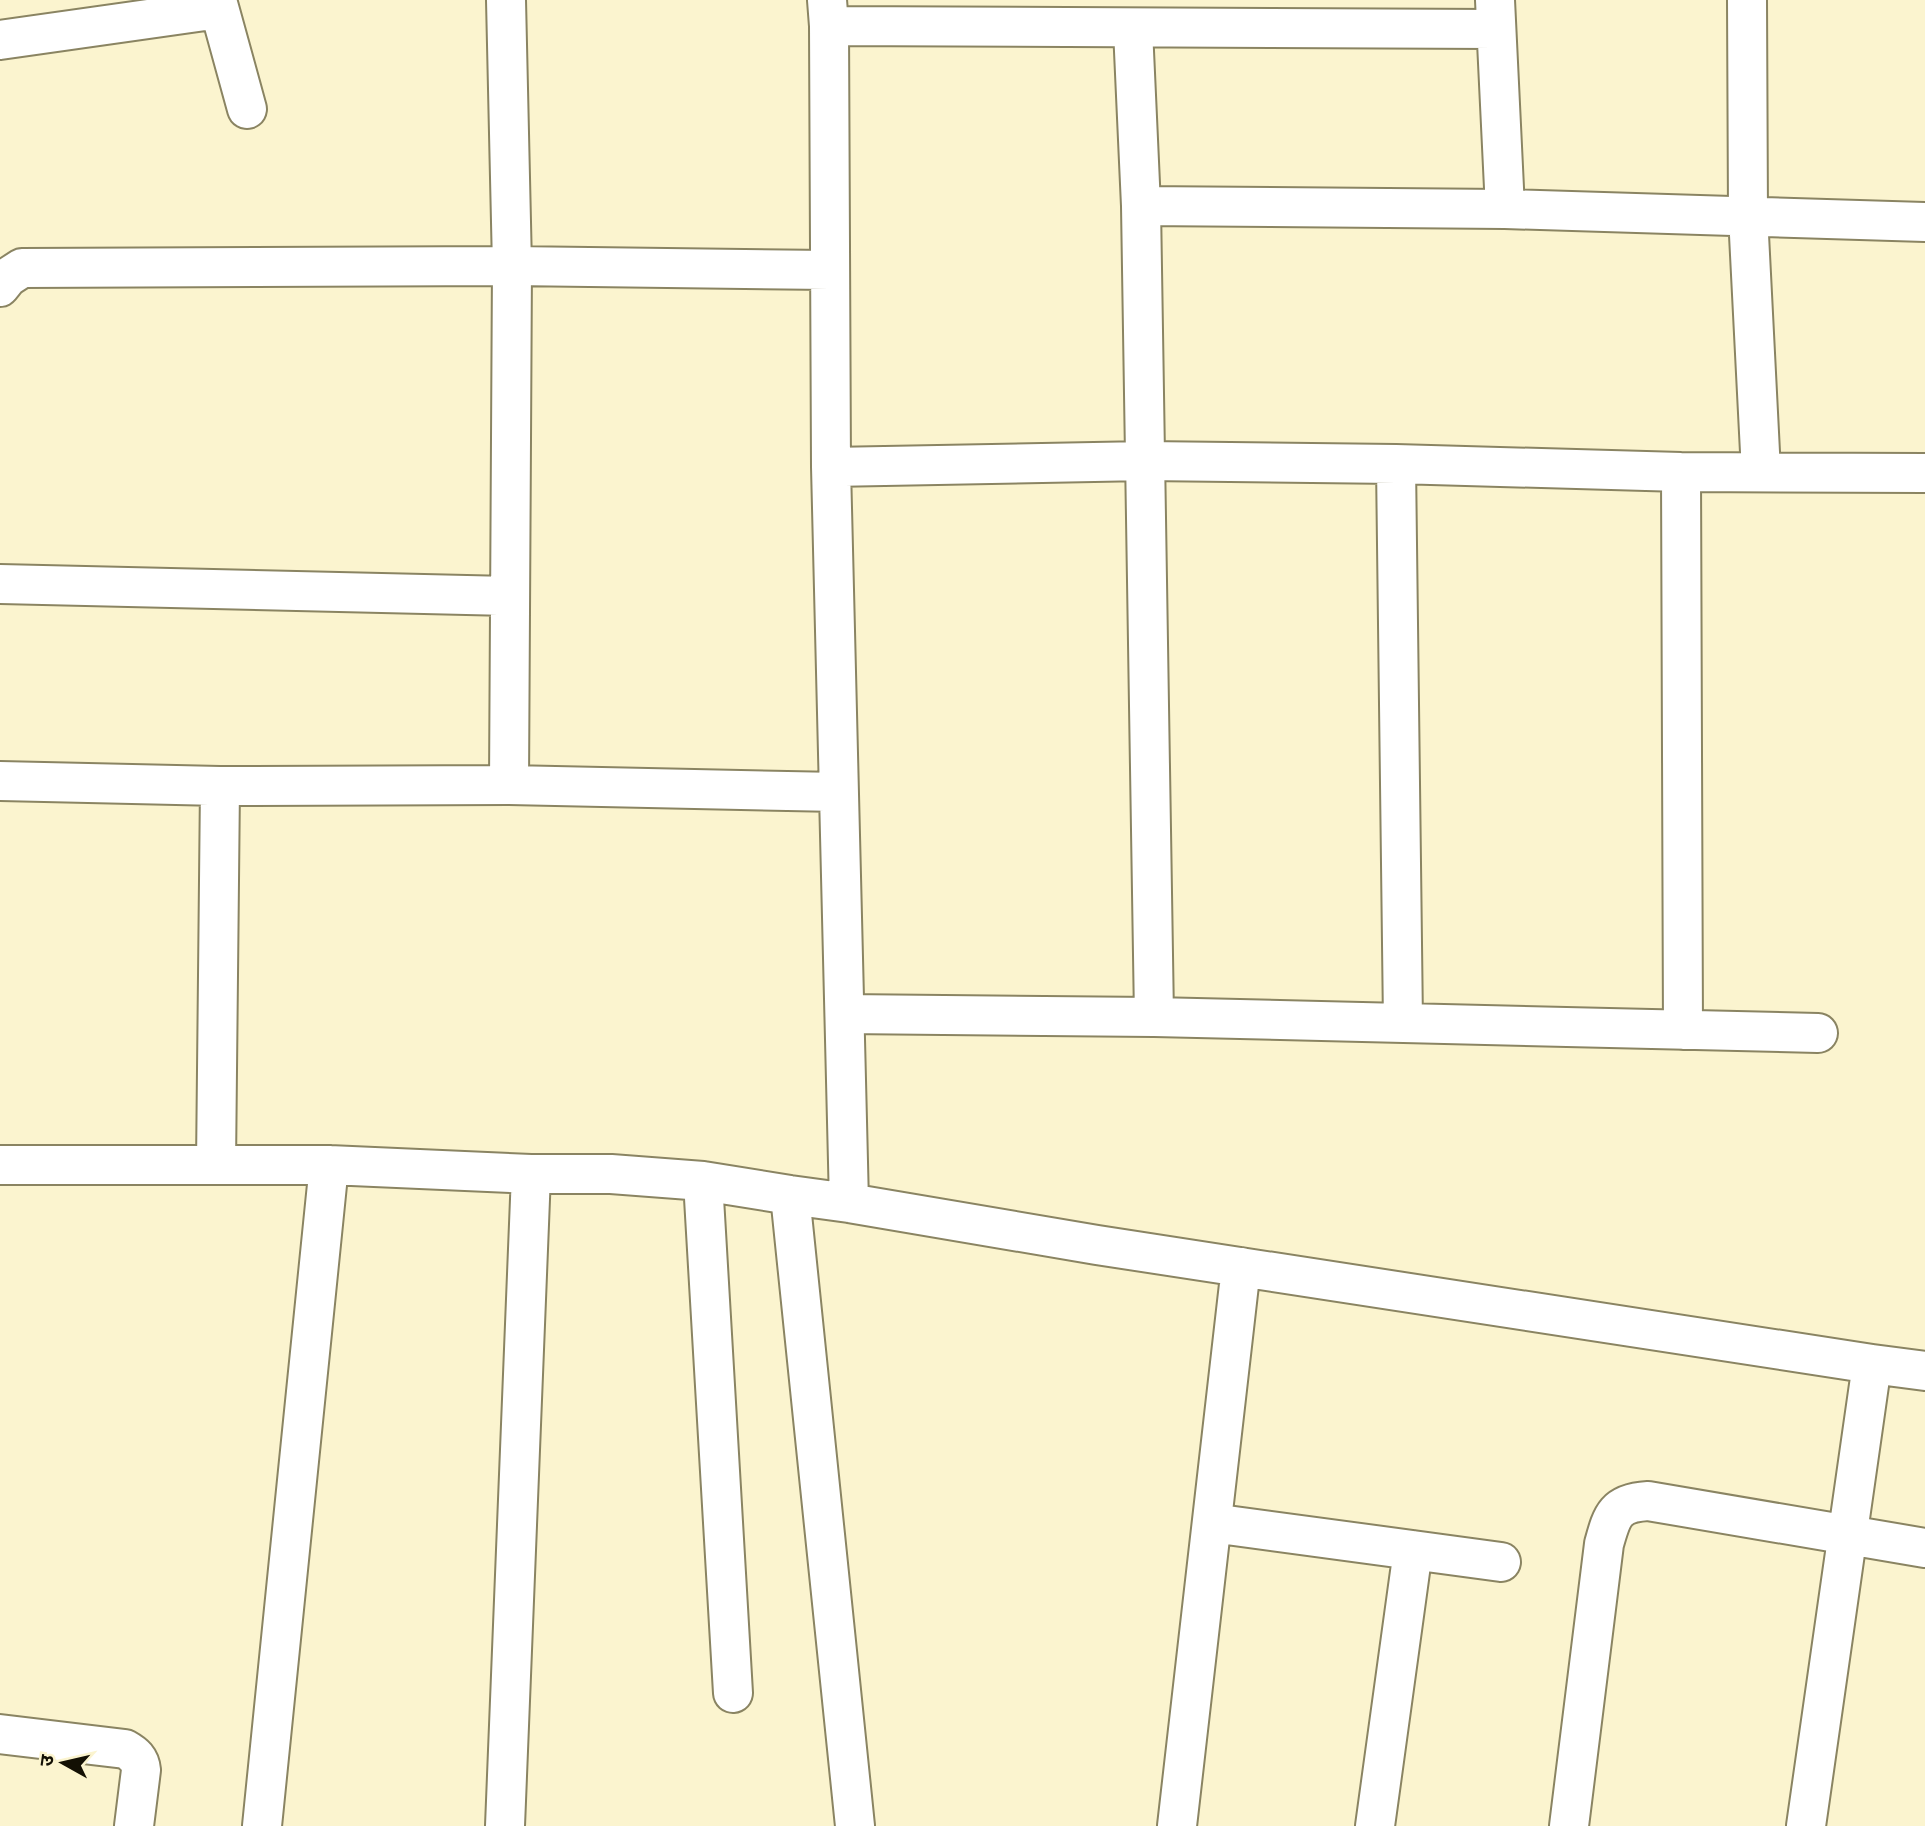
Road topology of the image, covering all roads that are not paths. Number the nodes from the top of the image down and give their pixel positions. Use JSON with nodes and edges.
{"nodes":[{"id":1,"x":506,"y":0,"type":"edge"},
{"id":2,"x":1747,"y":0,"type":"edge"},
{"id":3,"x":218,"y":5,"type":"edge"},
{"id":4,"x":828,"y":13,"type":"edge"},
{"id":5,"x":1495,"y":15,"type":"edge"},
{"id":6,"x":1133,"y":29,"type":"junction"},
{"id":7,"x":0,"y":40,"type":"edge"},
{"id":8,"x":247,"y":108,"type":"dead end"},
{"id":9,"x":1141,"y":206,"type":"junction"},
{"id":10,"x":1505,"y":209,"type":"junction"},
{"id":11,"x":1748,"y":215,"type":"junction"},
{"id":12,"x":1925,"y":222,"type":"edge"},
{"id":13,"x":512,"y":266,"type":"junction"},
{"id":14,"x":829,"y":270,"type":"junction"},
{"id":15,"x":0,"y":287,"type":"edge"},
{"id":16,"x":1146,"y":461,"type":"junction"},
{"id":17,"x":1396,"y":464,"type":"junction"},
{"id":18,"x":831,"y":467,"type":"junction"},
{"id":19,"x":1681,"y":472,"type":"junction"},
{"id":20,"x":1761,"y":472,"type":"junction"},
{"id":21,"x":1925,"y":473,"type":"edge"},
{"id":22,"x":0,"y":583,"type":"edge"},
{"id":23,"x":509,"y":596,"type":"junction"},
{"id":24,"x":0,"y":781,"type":"edge"},
{"id":25,"x":509,"y":785,"type":"junction"},
{"id":26,"x":220,"y":786,"type":"junction"},
{"id":27,"x":838,"y":792,"type":"junction"},
{"id":28,"x":845,"y":1014,"type":"junction"},
{"id":29,"x":1154,"y":1017,"type":"junction"},
{"id":30,"x":1403,"y":1023,"type":"junction"},
{"id":31,"x":1683,"y":1030,"type":"junction"},
{"id":32,"x":1818,"y":1033,"type":"dead end"},
{"id":33,"x":0,"y":1165,"type":"edge"},
{"id":34,"x":216,"y":1165,"type":"junction"},
{"id":35,"x":329,"y":1165,"type":"junction"},
{"id":36,"x":531,"y":1174,"type":"junction"},
{"id":37,"x":704,"y":1181,"type":"junction"},
{"id":38,"x":790,"y":1195,"type":"junction"},
{"id":39,"x":849,"y":1203,"type":"junction"},
{"id":40,"x":1241,"y":1267,"type":"junction"},
{"id":41,"x":1872,"y":1364,"type":"junction"},
{"id":42,"x":1925,"y":1371,"type":"edge"},
{"id":43,"x":1212,"y":1523,"type":"junction"},
{"id":44,"x":1848,"y":1535,"type":"junction"},
{"id":45,"x":1925,"y":1548,"type":"edge"},
{"id":46,"x":1413,"y":1550,"type":"junction"},
{"id":47,"x":1501,"y":1562,"type":"dead end"},
{"id":48,"x":733,"y":1693,"type":"dead end"},
{"id":49,"x":0,"y":1734,"type":"edge"},
{"id":50,"x":134,"y":1826,"type":"edge"},
{"id":51,"x":262,"y":1826,"type":"edge"},
{"id":52,"x":505,"y":1826,"type":"edge"},
{"id":53,"x":855,"y":1826,"type":"edge"},
{"id":54,"x":1177,"y":1826,"type":"edge"},
{"id":55,"x":1375,"y":1826,"type":"edge"},
{"id":56,"x":1569,"y":1826,"type":"edge"},
{"id":57,"x":1806,"y":1826,"type":"edge"}],
"edges":[{"from":1,"to":13,"type":"street"},
{"from":2,"to":11,"type":"street"},
{"from":3,"to":7,"type":"street"},
{"from":3,"to":8,"type":"street"},
{"from":4,"to":6,"type":"street"},
{"from":4,"to":14,"type":"street"},
{"from":5,"to":6,"type":"street"},
{"from":5,"to":10,"type":"street"},
{"from":6,"to":9,"type":"street"},
{"from":9,"to":10,"type":"street"},
{"from":9,"to":16,"type":"street"},
{"from":10,"to":11,"type":"street"},
{"from":11,"to":12,"type":"street"},
{"from":11,"to":20,"type":"street"},
{"from":13,"to":14,"type":"street"},
{"from":13,"to":15,"type":"street"},
{"from":13,"to":23,"type":"street"},
{"from":14,"to":18,"type":"street"},
{"from":16,"to":17,"type":"street"},
{"from":16,"to":18,"type":"street"},
{"from":16,"to":29,"type":"street"},
{"from":17,"to":19,"type":"street"},
{"from":17,"to":30,"type":"street"},
{"from":18,"to":27,"type":"street"},
{"from":19,"to":20,"type":"street"},
{"from":19,"to":31,"type":"street"},
{"from":20,"to":21,"type":"street"},
{"from":22,"to":23,"type":"street"},
{"from":23,"to":25,"type":"street"},
{"from":24,"to":26,"type":"street"},
{"from":25,"to":26,"type":"street"},
{"from":25,"to":27,"type":"street"},
{"from":26,"to":34,"type":"street"},
{"from":27,"to":28,"type":"street"},
{"from":28,"to":29,"type":"street"},
{"from":28,"to":39,"type":"street"},
{"from":29,"to":30,"type":"street"},
{"from":30,"to":31,"type":"street"},
{"from":31,"to":32,"type":"street"},
{"from":33,"to":34,"type":"street"},
{"from":34,"to":35,"type":"street"},
{"from":35,"to":36,"type":"street"},
{"from":35,"to":51,"type":"street"},
{"from":36,"to":37,"type":"street"},
{"from":36,"to":52,"type":"street"},
{"from":37,"to":38,"type":"street"},
{"from":37,"to":48,"type":"street"},
{"from":38,"to":39,"type":"street"},
{"from":38,"to":53,"type":"street"},
{"from":39,"to":40,"type":"street"},
{"from":40,"to":41,"type":"street"},
{"from":40,"to":43,"type":"street"},
{"from":41,"to":42,"type":"street"},
{"from":41,"to":44,"type":"street"},
{"from":43,"to":46,"type":"street"},
{"from":43,"to":54,"type":"street"},
{"from":44,"to":45,"type":"street"},
{"from":44,"to":56,"type":"street"},
{"from":44,"to":57,"type":"street"},
{"from":46,"to":47,"type":"street"},
{"from":46,"to":55,"type":"street"},
{"from":49,"to":50,"type":"street"}]}
